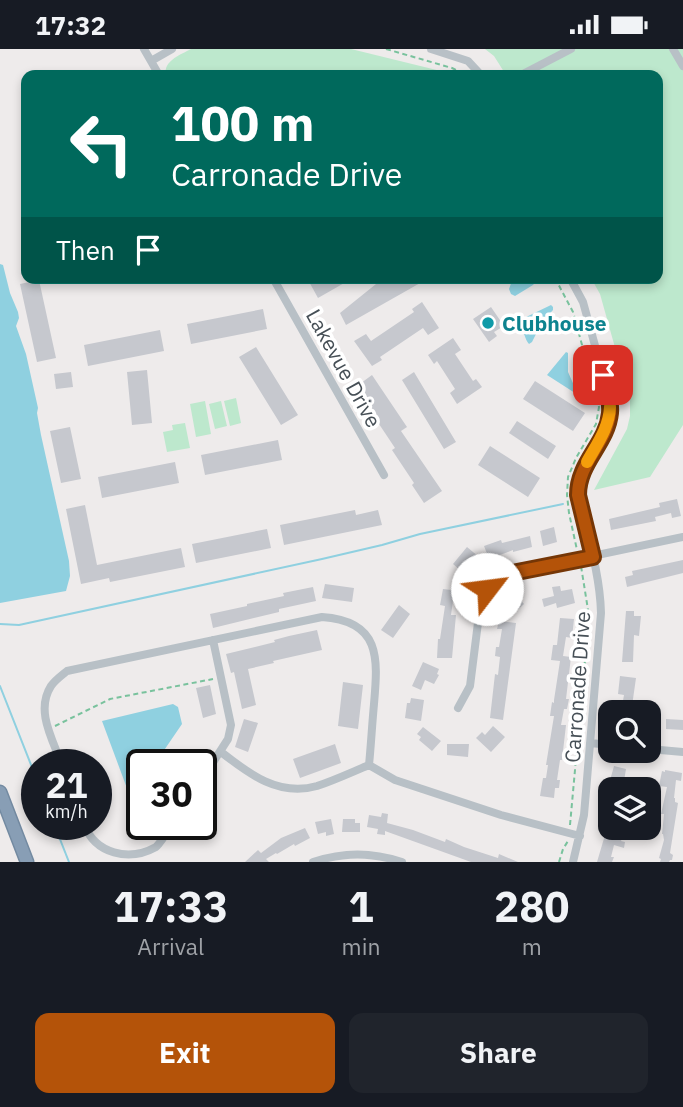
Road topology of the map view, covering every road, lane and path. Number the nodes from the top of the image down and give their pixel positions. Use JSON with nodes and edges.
{"nodes":[{"id":1,"x":144,"y":49,"type":"edge"},
{"id":2,"x":172,"y":49,"type":"edge"},
{"id":3,"x":386,"y":49,"type":"edge"},
{"id":4,"x":431,"y":49,"type":"edge"},
{"id":5,"x":571,"y":49,"type":"edge"},
{"id":6,"x":673,"y":49,"type":"edge"},
{"id":7,"x":151,"y":61,"type":"junction"},
{"id":8,"x":683,"y":66,"type":"edge"},
{"id":9,"x":156,"y":70,"type":"edge"},
{"id":10,"x":456,"y":70,"type":"edge"},
{"id":11,"x":476,"y":70,"type":"edge"},
{"id":12,"x":542,"y":70,"type":"edge"},
{"id":13,"x":276,"y":284,"type":"edge"},
{"id":14,"x":558,"y":284,"type":"edge"},
{"id":15,"x":573,"y":284,"type":"edge"},
{"id":16,"x":384,"y":475,"type":"dead end"},
{"id":17,"x":683,"y":537,"type":"edge"},
{"id":18,"x":578,"y":555,"type":"dead end"},
{"id":19,"x":593,"y":557,"type":"junction"},
{"id":20,"x":581,"y":565,"type":"dead end"},
{"id":21,"x":213,"y":640,"type":"junction"},
{"id":22,"x":221,"y":677,"type":"junction"},
{"id":23,"x":458,"y":708,"type":"dead end"},
{"id":24,"x":49,"y":729,"type":"junction"},
{"id":25,"x":590,"y":743,"type":"junction"},
{"id":26,"x":598,"y":744,"type":"edge"},
{"id":27,"x":56,"y":749,"type":"edge"},
{"id":28,"x":661,"y":750,"type":"edge"},
{"id":29,"x":221,"y":752,"type":"junction"},
{"id":30,"x":683,"y":752,"type":"edge"},
{"id":31,"x":217,"y":758,"type":"edge"},
{"id":32,"x":369,"y":765,"type":"junction"},
{"id":33,"x":0,"y":792,"type":"edge"},
{"id":34,"x":570,"y":833,"type":"junction"},
{"id":35,"x":580,"y":836,"type":"junction"},
{"id":36,"x":91,"y":840,"type":"edge"},
{"id":37,"x":161,"y":840,"type":"edge"},
{"id":38,"x":135,"y":860,"type":"edge"},
{"id":39,"x":27,"y":862,"type":"edge"},
{"id":40,"x":313,"y":862,"type":"edge"},
{"id":41,"x":402,"y":862,"type":"edge"},
{"id":42,"x":559,"y":862,"type":"edge"},
{"id":43,"x":573,"y":862,"type":"edge"}],
"edges":[{"from":1,"to":7,"type":"street"},
{"from":2,"to":7,"type":"street"},
{"from":3,"to":10,"type":"path"},
{"from":4,"to":11,"type":"street"},
{"from":5,"to":12,"type":"street"},
{"from":6,"to":8,"type":"street"},
{"from":7,"to":9,"type":"street"},
{"from":13,"to":16,"type":"street","name":"Lakevue Drive"},
{"from":14,"to":18,"type":"path"},
{"from":15,"to":19,"type":"street","name":"Carronade Drive"},
{"from":17,"to":19,"type":"street"},
{"from":19,"to":23,"type":"street"},
{"from":19,"to":25,"type":"street","name":"Carronade Drive"},
{"from":20,"to":34,"type":"path"},
{"from":21,"to":22,"type":"street"},
{"from":21,"to":24,"type":"street"},
{"from":21,"to":32,"type":"street"},
{"from":22,"to":24,"type":"path"},
{"from":22,"to":29,"type":"street"},
{"from":24,"to":27,"type":"street"},
{"from":25,"to":26,"type":"street"},
{"from":25,"to":35,"type":"street","name":"Carronade Drive"},
{"from":28,"to":30,"type":"street"},
{"from":29,"to":31,"type":"street"},
{"from":29,"to":32,"type":"street"},
{"from":32,"to":34,"type":"street"},
{"from":33,"to":39,"type":"highway"},
{"from":34,"to":35,"type":"street"},
{"from":34,"to":42,"type":"path"},
{"from":35,"to":43,"type":"street","name":"Carronade Drive"},
{"from":36,"to":38,"type":"street"},
{"from":37,"to":38,"type":"street"},
{"from":40,"to":41,"type":"street"}]}
